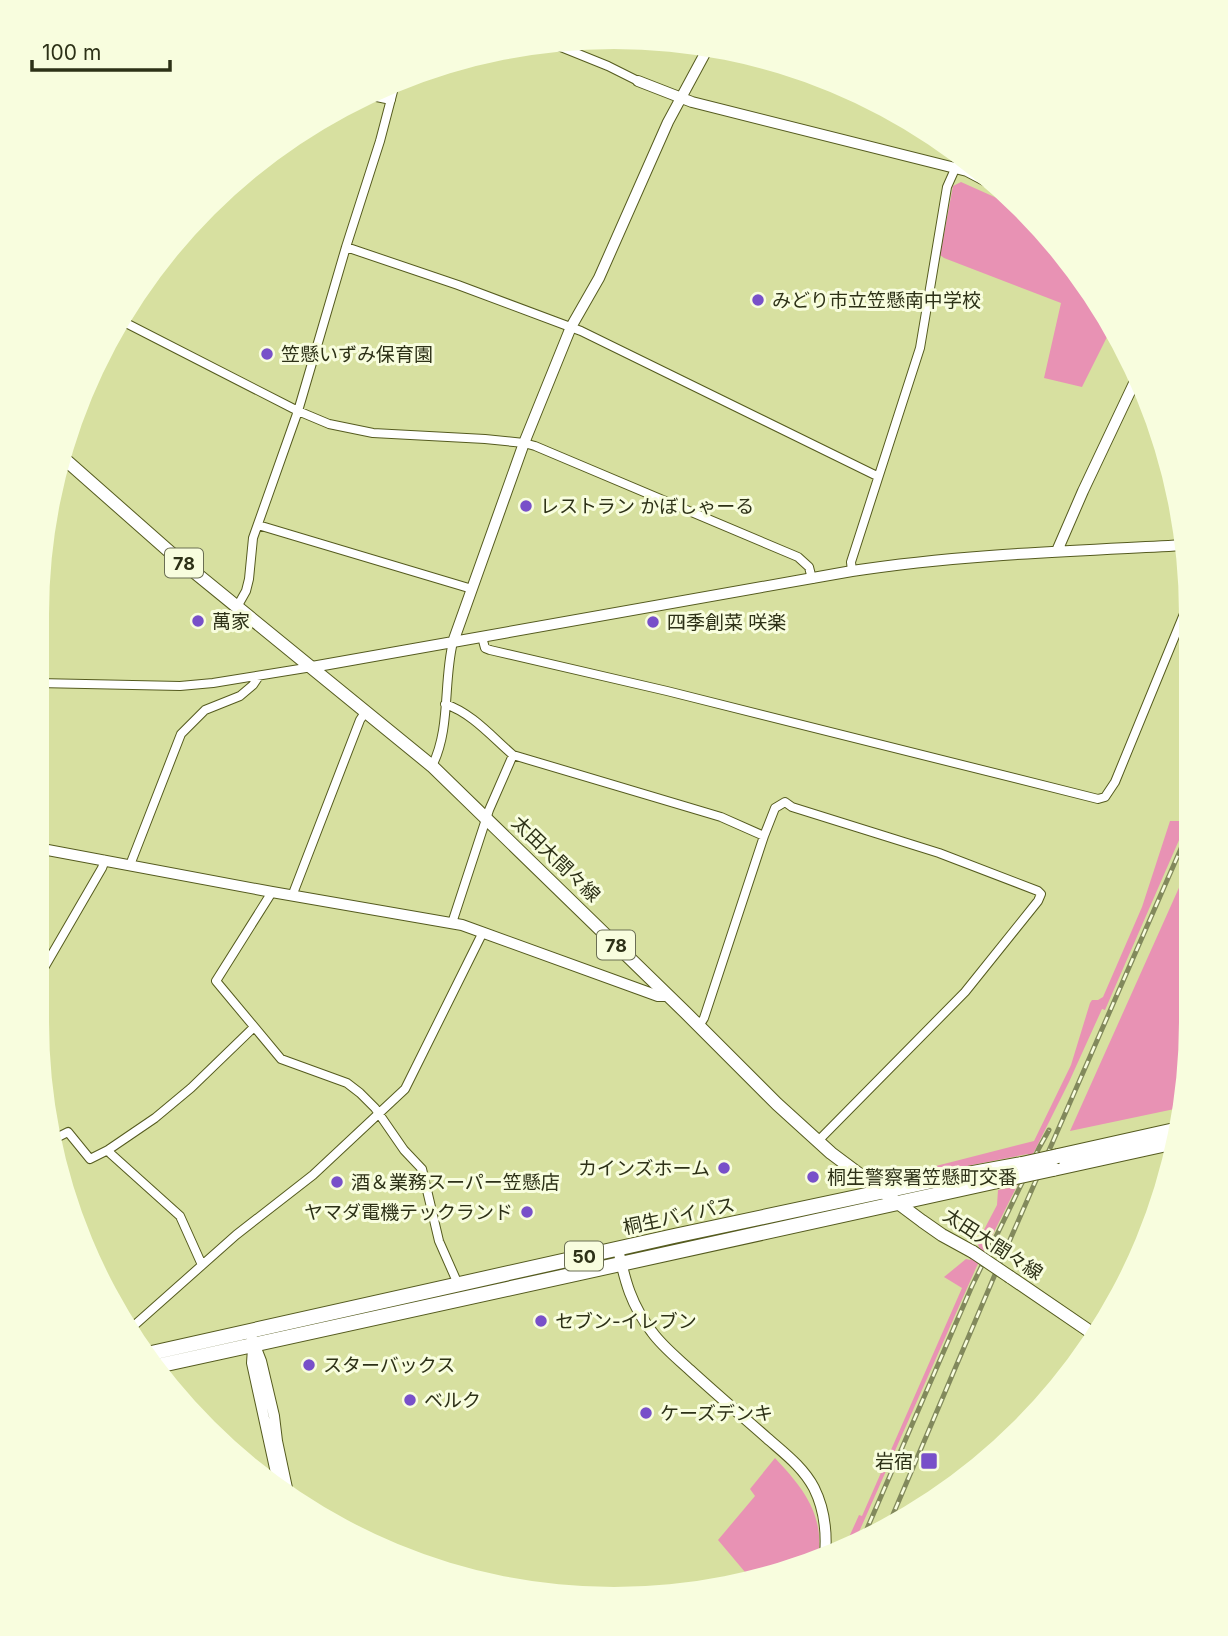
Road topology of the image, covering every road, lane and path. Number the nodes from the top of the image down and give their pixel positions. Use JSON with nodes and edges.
{"nodes":[{"id":1,"x":570,"y":51,"type":"edge"},
{"id":2,"x":704,"y":57,"type":"edge"},
{"id":3,"x":638,"y":81,"type":"joint"},
{"id":4,"x":392,"y":94,"type":"edge"},
{"id":5,"x":383,"y":98,"type":"edge"},
{"id":6,"x":682,"y":99,"type":"junction"},
{"id":7,"x":391,"y":100,"type":"junction"},
{"id":8,"x":958,"y":166,"type":"edge"},
{"id":9,"x":955,"y":169,"type":"junction"},
{"id":10,"x":964,"y":170,"type":"edge"},
{"id":11,"x":346,"y":247,"type":"junction"},
{"id":12,"x":129,"y":325,"type":"edge"},
{"id":13,"x":571,"y":327,"type":"junction"},
{"id":14,"x":1132,"y":388,"type":"edge"},
{"id":15,"x":298,"y":411,"type":"junction"},
{"id":16,"x":524,"y":443,"type":"junction"},
{"id":17,"x":70,"y":463,"type":"edge"},
{"id":18,"x":877,"y":476,"type":"junction"},
{"id":19,"x":258,"y":525,"type":"junction"},
{"id":20,"x":1175,"y":546,"type":"edge"},
{"id":21,"x":1057,"y":551,"type":"junction"},
{"id":22,"x":852,"y":571,"type":"junction"},
{"id":23,"x":812,"y":579,"type":"junction"},
{"id":24,"x":471,"y":589,"type":"junction"},
{"id":25,"x":237,"y":607,"type":"junction"},
{"id":26,"x":1179,"y":625,"type":"edge"},
{"id":27,"x":482,"y":637,"type":"junction"},
{"id":28,"x":453,"y":642,"type":"junction"},
{"id":29,"x":312,"y":667,"type":"junction"},
{"id":30,"x":259,"y":676,"type":"junction"},
{"id":31,"x":49,"y":684,"type":"edge"},
{"id":32,"x":445,"y":704,"type":"junction"},
{"id":33,"x":366,"y":711,"type":"junction"},
{"id":34,"x":513,"y":755,"type":"junction"},
{"id":35,"x":432,"y":766,"type":"junction"},
{"id":36,"x":487,"y":819,"type":"junction"},
{"id":37,"x":764,"y":836,"type":"junction"},
{"id":38,"x":49,"y":850,"type":"edge"},
{"id":39,"x":105,"y":860,"type":"junction"},
{"id":40,"x":130,"y":865,"type":"junction"},
{"id":41,"x":272,"y":892,"type":"junction"},
{"id":42,"x":294,"y":896,"type":"junction"},
{"id":43,"x":452,"y":923,"type":"junction"},
{"id":44,"x":483,"y":932,"type":"junction"},
{"id":45,"x":49,"y":959,"type":"edge"},
{"id":46,"x":667,"y":996,"type":"junction"},
{"id":47,"x":699,"y":1026,"type":"junction"},
{"id":48,"x":254,"y":1027,"type":"junction"},
{"id":49,"x":379,"y":1113,"type":"junction"},
{"id":50,"x":1168,"y":1132,"type":"edge"},
{"id":51,"x":61,"y":1136,"type":"edge"},
{"id":52,"x":818,"y":1141,"type":"junction"},
{"id":53,"x":1165,"y":1144,"type":"edge"},
{"id":54,"x":108,"y":1150,"type":"junction"},
{"id":55,"x":1055,"y":1162,"type":"junction"},
{"id":56,"x":1019,"y":1170,"type":"junction"},
{"id":57,"x":883,"y":1192,"type":"junction"},
{"id":58,"x":898,"y":1203,"type":"junction"},
{"id":59,"x":618,"y":1248,"type":"junction"},
{"id":60,"x":622,"y":1263,"type":"junction"},
{"id":61,"x":202,"y":1265,"type":"junction"},
{"id":62,"x":457,"y":1284,"type":"junction"},
{"id":63,"x":136,"y":1323,"type":"edge"},
{"id":64,"x":1088,"y":1330,"type":"edge"},
{"id":65,"x":251,"y":1338,"type":"junction"},
{"id":66,"x":156,"y":1353,"type":"edge"},
{"id":67,"x":164,"y":1364,"type":"edge"},
{"id":68,"x":276,"y":1475,"type":"edge"},
{"id":69,"x":286,"y":1481,"type":"edge"},
{"id":70,"x":826,"y":1546,"type":"edge"}],
"edges":[{"from":1,"to":3,"type":"street"},
{"from":2,"to":6,"type":"street"},
{"from":3,"to":6,"type":"street"},
{"from":4,"to":7,"type":"street"},
{"from":5,"to":7,"type":"street"},
{"from":6,"to":9,"type":"street"},
{"from":6,"to":13,"type":"street"},
{"from":7,"to":11,"type":"street"},
{"from":8,"to":9,"type":"street"},
{"from":9,"to":10,"type":"street"},
{"from":9,"to":18,"type":"street"},
{"from":11,"to":13,"type":"street"},
{"from":11,"to":15,"type":"street"},
{"from":12,"to":15,"type":"street"},
{"from":13,"to":16,"type":"street"},
{"from":13,"to":18,"type":"street"},
{"from":14,"to":21,"type":"street"},
{"from":15,"to":16,"type":"street"},
{"from":15,"to":19,"type":"street"},
{"from":16,"to":23,"type":"street"},
{"from":16,"to":24,"type":"street"},
{"from":17,"to":25,"type":"main road","name":"太田大間々線","number":"78"},
{"from":18,"to":22,"type":"street"},
{"from":19,"to":24,"type":"street"},
{"from":19,"to":25,"type":"street"},
{"from":20,"to":21,"type":"street"},
{"from":21,"to":22,"type":"street"},
{"from":22,"to":23,"type":"street"},
{"from":23,"to":27,"type":"street"},
{"from":24,"to":28,"type":"street"},
{"from":25,"to":29,"type":"main road","name":"太田大間々線","number":"78"},
{"from":26,"to":27,"type":"street"},
{"from":27,"to":28,"type":"street"},
{"from":28,"to":29,"type":"street"},
{"from":28,"to":32,"type":"street"},
{"from":29,"to":30,"type":"street"},
{"from":29,"to":33,"type":"main road","name":"太田大間々線","number":"78"},
{"from":30,"to":31,"type":"street"},
{"from":30,"to":40,"type":"street"},
{"from":32,"to":34,"type":"street"},
{"from":32,"to":35,"type":"street"},
{"from":33,"to":35,"type":"main road","name":"太田大間々線","number":"78"},
{"from":33,"to":42,"type":"street"},
{"from":34,"to":36,"type":"street"},
{"from":34,"to":37,"type":"street"},
{"from":35,"to":36,"type":"main road","name":"太田大間々線","number":"78"},
{"from":36,"to":43,"type":"street"},
{"from":36,"to":46,"type":"main road","name":"太田大間々線","number":"78"},
{"from":37,"to":47,"type":"street"},
{"from":37,"to":52,"type":"street"},
{"from":38,"to":39,"type":"street"},
{"from":39,"to":40,"type":"street"},
{"from":39,"to":45,"type":"street"},
{"from":40,"to":41,"type":"street"},
{"from":41,"to":42,"type":"street"},
{"from":41,"to":48,"type":"street"},
{"from":42,"to":43,"type":"street"},
{"from":43,"to":44,"type":"street"},
{"from":44,"to":46,"type":"street"},
{"from":44,"to":49,"type":"street"},
{"from":46,"to":47,"type":"main road","name":"太田大間々線","number":"78"},
{"from":47,"to":52,"type":"main road","name":"太田大間々線","number":"78"},
{"from":48,"to":49,"type":"street"},
{"from":48,"to":54,"type":"street"},
{"from":49,"to":61,"type":"street"},
{"from":49,"to":62,"type":"street"},
{"from":50,"to":55,"type":"highway","name":"桐生バイパス","number":"50"},
{"from":51,"to":54,"type":"street"},
{"from":52,"to":57,"type":"main road","name":"太田大間々線","number":"78"},
{"from":53,"to":55,"type":"highway","name":"桐生バイパス","number":"50"},
{"from":54,"to":61,"type":"street"},
{"from":55,"to":56,"type":"highway","name":"桐生バイパス","number":"50","bridge":true},
{"from":56,"to":57,"type":"highway","name":"桐生バイパス","number":"50"},
{"from":56,"to":58,"type":"highway","name":"桐生バイパス","number":"50"},
{"from":57,"to":58,"type":"main road","name":"太田大間々線","number":"78"},
{"from":57,"to":59,"type":"highway","name":"桐生バイパス","number":"50"},
{"from":58,"to":60,"type":"highway","name":"桐生バイパス","number":"50"},
{"from":58,"to":64,"type":"main road","name":"太田大間々線","number":"78","bridge":true},
{"from":59,"to":60,"type":"street"},
{"from":59,"to":62,"type":"highway","name":"桐生バイパス","number":"50"},
{"from":60,"to":65,"type":"highway","name":"桐生バイパス","number":"50"},
{"from":60,"to":70,"type":"street"},
{"from":61,"to":63,"type":"street"},
{"from":62,"to":65,"type":"highway","name":"桐生バイパス","number":"50"},
{"from":65,"to":66,"type":"highway","name":"桐生バイパス","number":"50"},
{"from":65,"to":67,"type":"highway","name":"桐生バイパス","number":"50"},
{"from":65,"to":68,"type":"street"},
{"from":65,"to":69,"type":"street"}]}
